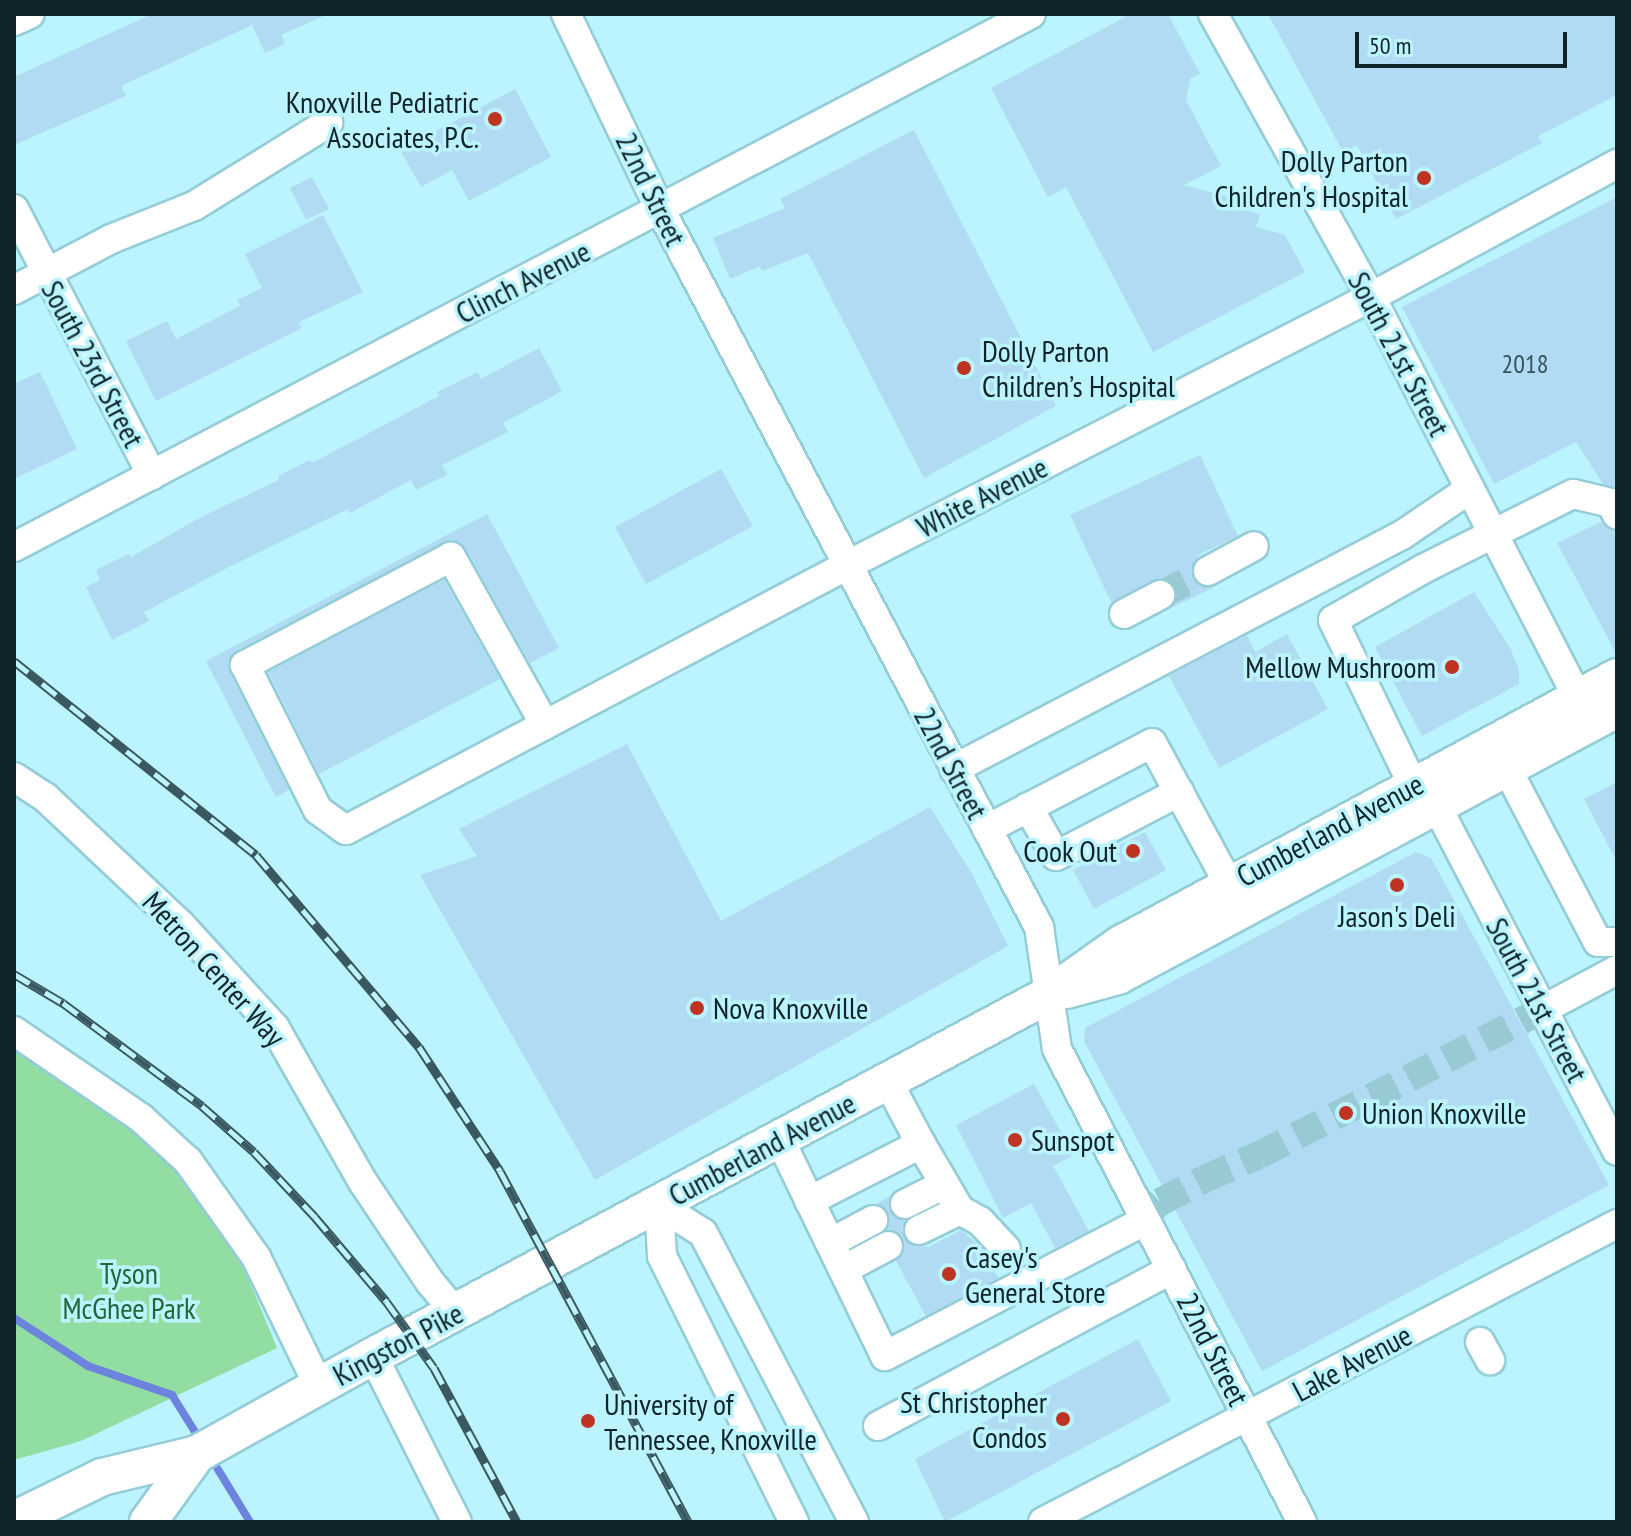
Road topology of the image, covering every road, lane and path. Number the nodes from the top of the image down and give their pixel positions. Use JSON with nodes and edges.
{"nodes":[{"id":1,"x":30,"y":14,"type":"edge"},
{"id":2,"x":566,"y":14,"type":"edge"},
{"id":3,"x":1031,"y":14,"type":"edge"},
{"id":4,"x":1213,"y":14,"type":"edge"},
{"id":5,"x":14,"y":21,"type":"edge"},
{"id":6,"x":328,"y":123,"type":"dead end"},
{"id":7,"x":1617,"y":164,"type":"edge"},
{"id":8,"x":14,"y":209,"type":"edge"},
{"id":9,"x":661,"y":211,"type":"junction"},
{"id":10,"x":45,"y":273,"type":"junction"},
{"id":11,"x":14,"y":290,"type":"edge"},
{"id":12,"x":1371,"y":297,"type":"junction"},
{"id":13,"x":152,"y":475,"type":"junction"},
{"id":14,"x":1470,"y":489,"type":"junction"},
{"id":15,"x":1617,"y":515,"type":"edge"},
{"id":16,"x":1493,"y":534,"type":"junction"},
{"id":17,"x":1254,"y":546,"type":"dead end"},
{"id":18,"x":14,"y":547,"type":"edge"},
{"id":19,"x":846,"y":566,"type":"junction"},
{"id":20,"x":1208,"y":571,"type":"tunnel mouth"},
{"id":21,"x":1160,"y":595,"type":"tunnel mouth"},
{"id":22,"x":1124,"y":614,"type":"dead end"},
{"id":23,"x":1605,"y":706,"type":"edge"},
{"id":24,"x":545,"y":725,"type":"junction"},
{"id":25,"x":954,"y":769,"type":"junction"},
{"id":26,"x":1507,"y":769,"type":"junction"},
{"id":27,"x":14,"y":777,"type":"edge"},
{"id":28,"x":1179,"y":792,"type":"junction"},
{"id":29,"x":1424,"y":795,"type":"junction"},
{"id":30,"x":1028,"y":807,"type":"junction"},
{"id":31,"x":987,"y":829,"type":"junction"},
{"id":32,"x":1229,"y":884,"type":"junction"},
{"id":33,"x":1608,"y":942,"type":"edge"},
{"id":34,"x":1617,"y":970,"type":"edge"},
{"id":35,"x":1050,"y":994,"type":"junction"},
{"id":36,"x":1542,"y":1010,"type":"junction"},
{"id":37,"x":14,"y":1031,"type":"edge"},
{"id":38,"x":888,"y":1082,"type":"junction"},
{"id":39,"x":780,"y":1140,"type":"junction"},
{"id":40,"x":921,"y":1144,"type":"junction"},
{"id":41,"x":1617,"y":1151,"type":"edge"},
{"id":42,"x":943,"y":1185,"type":"junction"},
{"id":43,"x":809,"y":1201,"type":"junction"},
{"id":44,"x":905,"y":1204,"type":"dead end"},
{"id":45,"x":659,"y":1205,"type":"junction"},
{"id":46,"x":960,"y":1210,"type":"junction"},
{"id":47,"x":873,"y":1220,"type":"dead end"},
{"id":48,"x":1146,"y":1220,"type":"junction"},
{"id":49,"x":1617,"y":1224,"type":"edge"},
{"id":50,"x":919,"y":1230,"type":"dead end"},
{"id":51,"x":602,"y":1237,"type":"joint"},
{"id":52,"x":830,"y":1243,"type":"junction"},
{"id":53,"x":888,"y":1246,"type":"dead end"},
{"id":54,"x":1006,"y":1249,"type":"dead end"},
{"id":55,"x":1172,"y":1269,"type":"junction"},
{"id":56,"x":843,"y":1270,"type":"junction"},
{"id":57,"x":456,"y":1313,"type":"junction"},
{"id":58,"x":373,"y":1356,"type":"junction"},
{"id":59,"x":319,"y":1386,"type":"junction"},
{"id":60,"x":1249,"y":1418,"type":"junction"},
{"id":61,"x":878,"y":1426,"type":"dead end"},
{"id":62,"x":197,"y":1454,"type":"junction"},
{"id":63,"x":14,"y":1520,"type":"edge"},
{"id":64,"x":148,"y":1522,"type":"edge"},
{"id":65,"x":457,"y":1522,"type":"edge"},
{"id":66,"x":794,"y":1522,"type":"edge"},
{"id":67,"x":854,"y":1522,"type":"edge"},
{"id":68,"x":1043,"y":1522,"type":"edge"},
{"id":69,"x":1302,"y":1522,"type":"edge"}],
"edges":[{"from":1,"to":5,"type":"street"},
{"from":2,"to":9,"type":"street","name":"22nd Street"},
{"from":3,"to":9,"type":"street","name":"Clinch Avenue"},
{"from":4,"to":12,"type":"street","name":"South 21st Street"},
{"from":6,"to":10,"type":"street"},
{"from":7,"to":12,"type":"street","name":"White Avenue"},
{"from":8,"to":10,"type":"street","name":"South 23rd Street"},
{"from":9,"to":13,"type":"street","name":"Clinch Avenue"},
{"from":9,"to":19,"type":"street","name":"22nd Street"},
{"from":10,"to":11,"type":"street"},
{"from":10,"to":13,"type":"street","name":"South 23rd Street"},
{"from":12,"to":14,"type":"street","name":"South 21st Street"},
{"from":12,"to":19,"type":"street","name":"White Avenue"},
{"from":13,"to":18,"type":"street","name":"Clinch Avenue"},
{"from":14,"to":16,"type":"street","name":"South 21st Street"},
{"from":14,"to":25,"type":"street"},
{"from":15,"to":16,"type":"street"},
{"from":16,"to":23,"type":"street","name":"South 21st Street"},
{"from":16,"to":29,"type":"street","name":"South 21st Street"},
{"from":17,"to":20,"type":"street"},
{"from":19,"to":24,"type":"street","name":"White Avenue"},
{"from":19,"to":25,"type":"street","name":"22nd Street"},
{"from":21,"to":22,"type":"street"},
{"from":23,"to":26,"type":"main road","name":"Cumberland Avenue"},
{"from":23,"to":29,"type":"main road","name":"Cumberland Avenue"},
{"from":24,"to":24,"type":"street","name":"White Avenue"},
{"from":25,"to":31,"type":"street","name":"22nd Street"},
{"from":26,"to":29,"type":"main road","name":"Cumberland Avenue"},
{"from":26,"to":33,"type":"street"},
{"from":27,"to":57,"type":"street","name":"Metron Center Way"},
{"from":28,"to":30,"type":"street"},
{"from":28,"to":30,"type":"street"},
{"from":28,"to":32,"type":"street"},
{"from":29,"to":32,"type":"main road","name":"Cumberland Avenue"},
{"from":29,"to":35,"type":"main road","name":"Cumberland Avenue"},
{"from":29,"to":36,"type":"street","name":"South 21st Street"},
{"from":30,"to":31,"type":"street"},
{"from":31,"to":35,"type":"street","name":"22nd Street"},
{"from":32,"to":35,"type":"main road","name":"Cumberland Avenue"},
{"from":34,"to":36,"type":"street"},
{"from":35,"to":38,"type":"main road","name":"Cumberland Avenue"},
{"from":35,"to":48,"type":"street","name":"22nd Street"},
{"from":36,"to":41,"type":"street","name":"South 21st Street"},
{"from":37,"to":59,"type":"street"},
{"from":38,"to":39,"type":"main road","name":"Cumberland Avenue"},
{"from":38,"to":40,"type":"street"},
{"from":39,"to":43,"type":"street"},
{"from":39,"to":45,"type":"main road","name":"Cumberland Avenue"},
{"from":40,"to":42,"type":"street"},
{"from":40,"to":43,"type":"street"},
{"from":42,"to":44,"type":"street"},
{"from":42,"to":46,"type":"street"},
{"from":43,"to":52,"type":"street"},
{"from":45,"to":51,"type":"main road","name":"Cumberland Avenue"},
{"from":45,"to":66,"type":"street"},
{"from":45,"to":67,"type":"street"},
{"from":46,"to":50,"type":"street"},
{"from":46,"to":54,"type":"street"},
{"from":47,"to":52,"type":"street"},
{"from":48,"to":55,"type":"street","name":"22nd Street"},
{"from":48,"to":56,"type":"street"},
{"from":49,"to":60,"type":"street","name":"Lake Avenue"},
{"from":51,"to":57,"type":"main road","name":"Kingston Pike"},
{"from":52,"to":56,"type":"street"},
{"from":53,"to":56,"type":"street"},
{"from":55,"to":60,"type":"street","name":"22nd Street"},
{"from":55,"to":61,"type":"street"},
{"from":57,"to":58,"type":"main road","name":"Kingston Pike"},
{"from":58,"to":59,"type":"main road","name":"Kingston Pike"},
{"from":58,"to":65,"type":"street"},
{"from":59,"to":62,"type":"main road","name":"Kingston Pike"},
{"from":60,"to":68,"type":"street","name":"Lake Avenue"},
{"from":60,"to":69,"type":"street","name":"22nd Street"},
{"from":62,"to":63,"type":"main road","name":"Kingston Pike"},
{"from":62,"to":64,"type":"main road","name":"Kingston Pike"}]}
